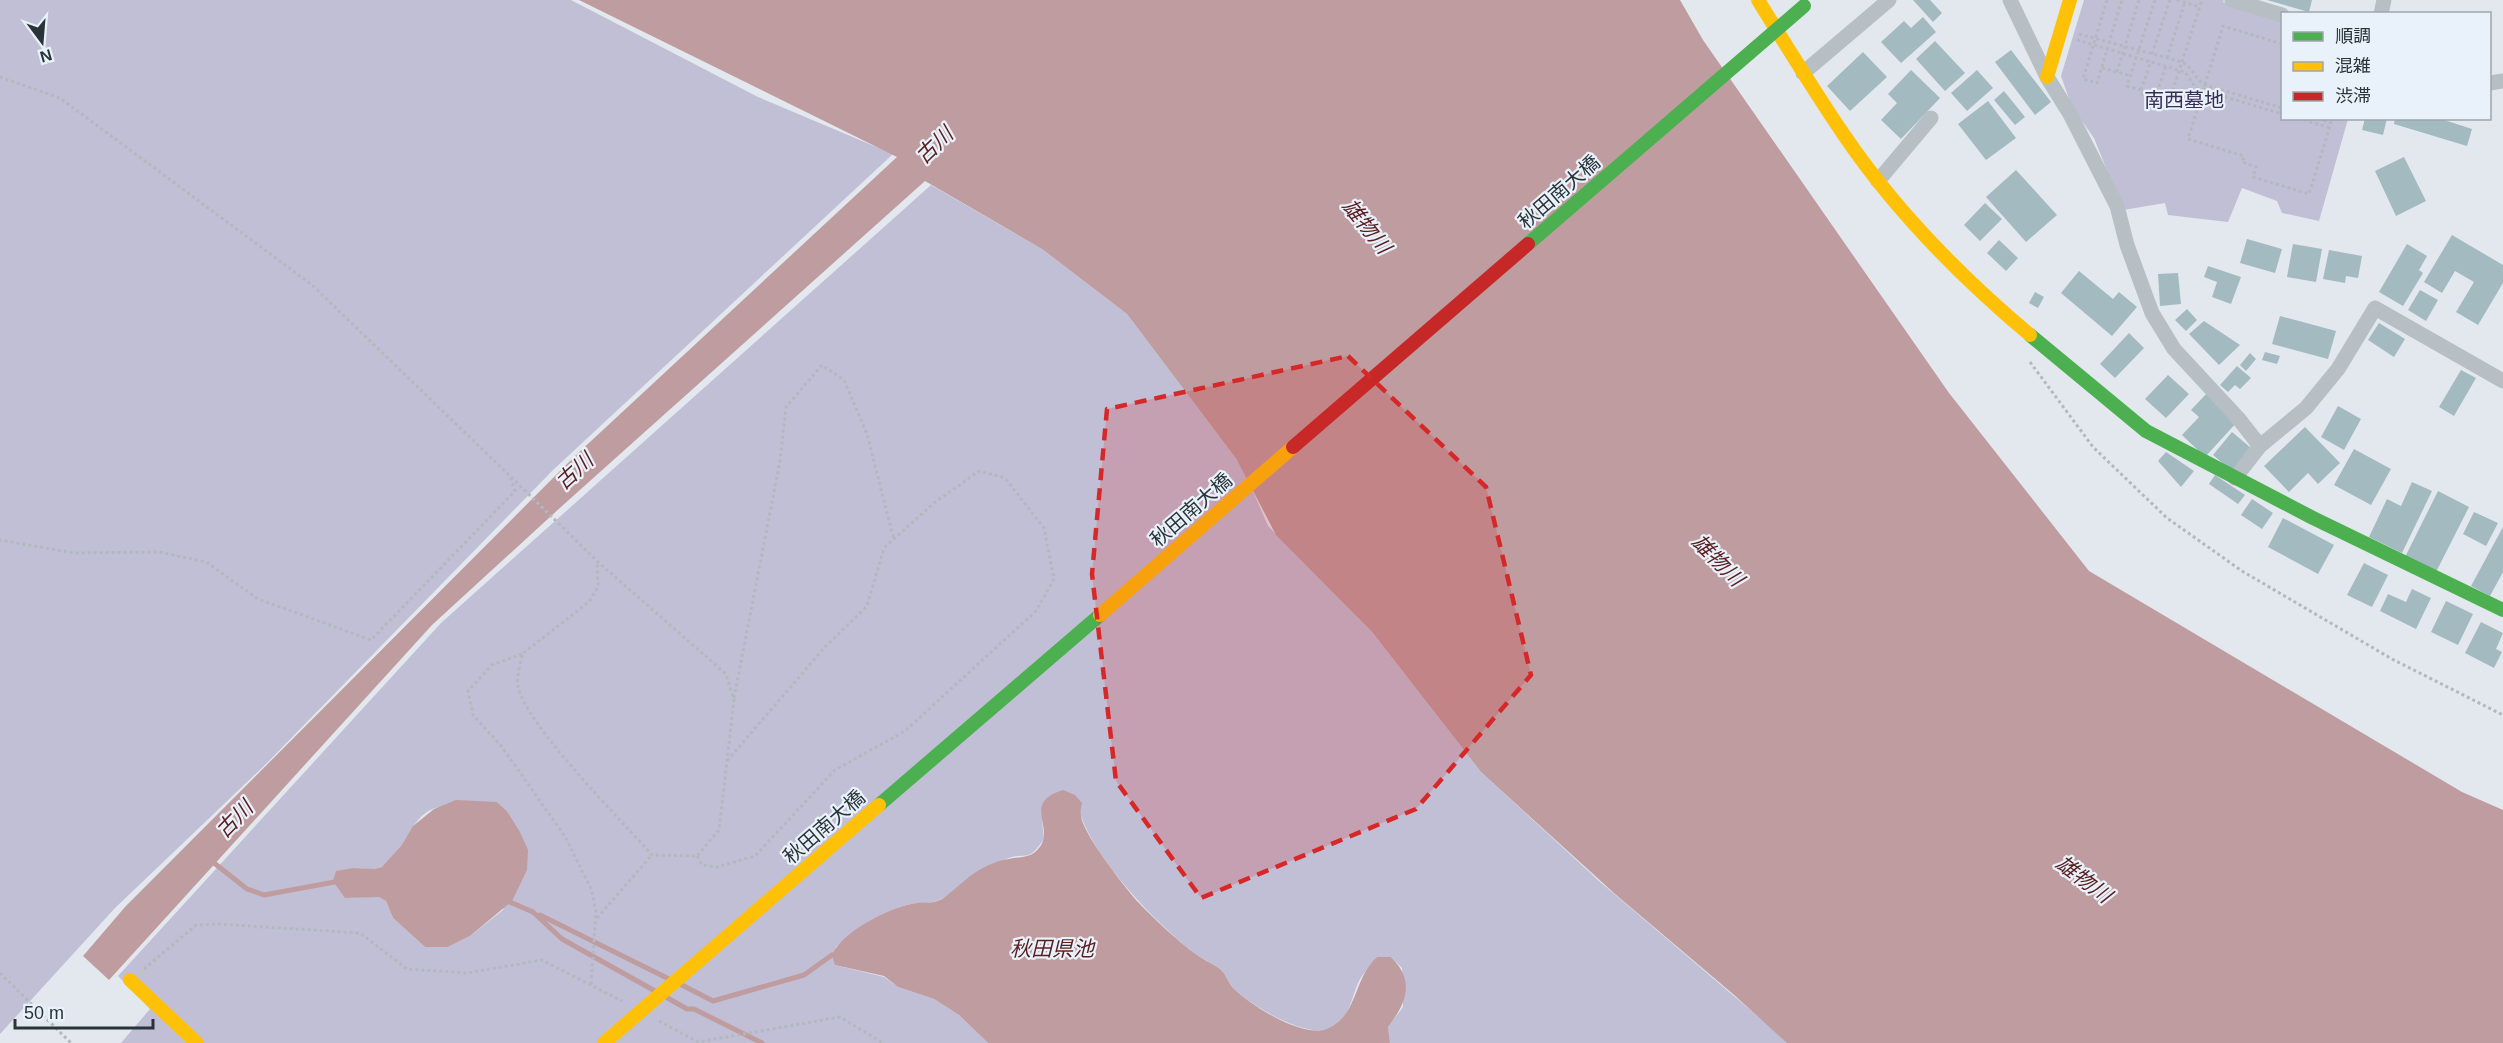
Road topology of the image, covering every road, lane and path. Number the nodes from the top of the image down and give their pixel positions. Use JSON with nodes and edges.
{"nodes":[{"id":1,"x":1758,"y":0,"type":"edge"},
{"id":2,"x":1889,"y":0,"type":"edge"},
{"id":3,"x":2010,"y":0,"type":"edge"},
{"id":4,"x":2070,"y":0,"type":"edge"},
{"id":5,"x":2107,"y":0,"type":"edge"},
{"id":6,"x":2122,"y":0,"type":"edge"},
{"id":7,"x":2139,"y":0,"type":"edge"},
{"id":8,"x":2155,"y":0,"type":"edge"},
{"id":9,"x":2170,"y":0,"type":"edge"},
{"id":10,"x":2177,"y":0,"type":"edge"},
{"id":11,"x":2202,"y":0,"type":"edge"},
{"id":12,"x":2232,"y":0,"type":"edge"},
{"id":13,"x":2185,"y":2,"type":"junction"},
{"id":14,"x":1807,"y":3,"type":"edge"},
{"id":15,"x":2200,"y":7,"type":"junction"},
{"id":16,"x":2281,"y":14,"type":"edge"},
{"id":17,"x":2074,"y":33,"type":"dead end"},
{"id":18,"x":2096,"y":37,"type":"junction"},
{"id":19,"x":2072,"y":39,"type":"dead end"},
{"id":20,"x":2110,"y":41,"type":"junction"},
{"id":21,"x":2281,"y":43,"type":"edge"},
{"id":22,"x":2093,"y":45,"type":"junction"},
{"id":23,"x":2125,"y":46,"type":"junction"},
{"id":24,"x":2107,"y":49,"type":"junction"},
{"id":25,"x":2139,"y":51,"type":"junction"},
{"id":26,"x":2123,"y":53,"type":"junction"},
{"id":27,"x":2152,"y":54,"type":"junction"},
{"id":28,"x":2137,"y":57,"type":"junction"},
{"id":29,"x":2167,"y":58,"type":"junction"},
{"id":30,"x":2151,"y":61,"type":"junction"},
{"id":31,"x":2182,"y":62,"type":"junction"},
{"id":32,"x":2166,"y":66,"type":"junction"},
{"id":33,"x":2102,"y":68,"type":"junction"},
{"id":34,"x":2180,"y":70,"type":"junction"},
{"id":35,"x":2117,"y":72,"type":"junction"},
{"id":36,"x":1803,"y":73,"type":"junction"},
{"id":37,"x":2131,"y":76,"type":"junction"},
{"id":38,"x":0,"y":77,"type":"edge"},
{"id":39,"x":2047,"y":77,"type":"junction"},
{"id":40,"x":2205,"y":85,"type":"junction"},
{"id":41,"x":2141,"y":90,"type":"junction"},
{"id":42,"x":2203,"y":90,"type":"junction"},
{"id":43,"x":2155,"y":99,"type":"junction"},
{"id":44,"x":2281,"y":107,"type":"edge"},
{"id":45,"x":2281,"y":113,"type":"edge"},
{"id":46,"x":1931,"y":118,"type":"dead end"},
{"id":47,"x":2304,"y":120,"type":"edge"},
{"id":48,"x":2320,"y":120,"type":"edge"},
{"id":49,"x":2330,"y":128,"type":"junction"},
{"id":50,"x":1878,"y":182,"type":"junction"},
{"id":51,"x":2029,"y":361,"type":"dead end"},
{"id":52,"x":2503,"y":381,"type":"edge"},
{"id":53,"x":2260,"y":446,"type":"junction"},
{"id":54,"x":510,"y":476,"type":"junction"},
{"id":55,"x":2235,"y":478,"type":"junction"},
{"id":56,"x":0,"y":540,"type":"edge"},
{"id":57,"x":894,"y":540,"type":"junction"},
{"id":58,"x":597,"y":561,"type":"junction"},
{"id":59,"x":2503,"y":610,"type":"edge"},
{"id":60,"x":522,"y":654,"type":"junction"},
{"id":61,"x":734,"y":700,"type":"junction"},
{"id":62,"x":2503,"y":715,"type":"edge"},
{"id":63,"x":727,"y":761,"type":"junction"},
{"id":64,"x":652,"y":855,"type":"junction"},
{"id":65,"x":697,"y":856,"type":"junction"},
{"id":66,"x":596,"y":919,"type":"junction"},
{"id":67,"x":0,"y":973,"type":"edge"},
{"id":68,"x":130,"y":980,"type":"joint"},
{"id":69,"x":591,"y":985,"type":"junction"},
{"id":70,"x":630,"y":1006,"type":"dead end"},
{"id":71,"x":650,"y":1016,"type":"dead end"},
{"id":72,"x":71,"y":1043,"type":"edge"},
{"id":73,"x":196,"y":1043,"type":"edge"},
{"id":74,"x":604,"y":1043,"type":"edge"},
{"id":75,"x":883,"y":1043,"type":"edge"}],
"edges":[{"from":1,"to":36,"type":"street"},
{"from":2,"to":36,"type":"street"},
{"from":3,"to":39,"type":"street"},
{"from":4,"to":39,"type":"street"},
{"from":5,"to":18,"type":"path"},
{"from":6,"to":20,"type":"path"},
{"from":7,"to":23,"type":"path"},
{"from":8,"to":25,"type":"path"},
{"from":9,"to":27,"type":"path"},
{"from":10,"to":13,"type":"path"},
{"from":11,"to":15,"type":"path"},
{"from":12,"to":16,"type":"street"},
{"from":13,"to":15,"type":"path"},
{"from":13,"to":29,"type":"path"},
{"from":14,"to":74,"type":"street","name":"秋田南大橋","bridge":true},
{"from":15,"to":31,"type":"path"},
{"from":17,"to":18,"type":"path"},
{"from":18,"to":20,"type":"path"},
{"from":18,"to":22,"type":"path"},
{"from":19,"to":22,"type":"path"},
{"from":20,"to":23,"type":"path"},
{"from":20,"to":24,"type":"path"},
{"from":21,"to":40,"type":"path"},
{"from":22,"to":24,"type":"path"},
{"from":22,"to":33,"type":"path"},
{"from":23,"to":25,"type":"path"},
{"from":23,"to":26,"type":"path"},
{"from":24,"to":26,"type":"path"},
{"from":24,"to":33,"type":"path"},
{"from":25,"to":27,"type":"path"},
{"from":25,"to":28,"type":"path"},
{"from":26,"to":28,"type":"path"},
{"from":26,"to":35,"type":"path"},
{"from":27,"to":29,"type":"path"},
{"from":28,"to":30,"type":"path"},
{"from":28,"to":37,"type":"path"},
{"from":29,"to":31,"type":"path"},
{"from":30,"to":32,"type":"path"},
{"from":30,"to":41,"type":"path"},
{"from":31,"to":34,"type":"path"},
{"from":31,"to":40,"type":"path"},
{"from":32,"to":34,"type":"path"},
{"from":32,"to":43,"type":"path"},
{"from":33,"to":35,"type":"path"},
{"from":34,"to":42,"type":"path"},
{"from":34,"to":43,"type":"path"},
{"from":35,"to":37,"type":"path"},
{"from":36,"to":50,"type":"street"},
{"from":37,"to":41,"type":"path"},
{"from":38,"to":54,"type":"path"},
{"from":39,"to":53,"type":"street"},
{"from":40,"to":42,"type":"path"},
{"from":40,"to":44,"type":"path"},
{"from":41,"to":43,"type":"path"},
{"from":42,"to":45,"type":"path"},
{"from":42,"to":49,"type":"path"},
{"from":46,"to":50,"type":"street"},
{"from":47,"to":49,"type":"path"},
{"from":48,"to":49,"type":"path"},
{"from":50,"to":55,"type":"street"},
{"from":51,"to":62,"type":"path"},
{"from":52,"to":53,"type":"street"},
{"from":53,"to":55,"type":"street"},
{"from":54,"to":56,"type":"path"},
{"from":54,"to":58,"type":"path"},
{"from":55,"to":59,"type":"street"},
{"from":57,"to":61,"type":"path"},
{"from":57,"to":63,"type":"path"},
{"from":57,"to":65,"type":"path"},
{"from":58,"to":60,"type":"path"},
{"from":58,"to":61,"type":"path"},
{"from":60,"to":64,"type":"path"},
{"from":60,"to":66,"type":"path"},
{"from":61,"to":63,"type":"path"},
{"from":63,"to":65,"type":"path"},
{"from":64,"to":65,"type":"path"},
{"from":64,"to":66,"type":"path"},
{"from":66,"to":69,"type":"path"},
{"from":67,"to":72,"type":"path"},
{"from":68,"to":69,"type":"path"},
{"from":68,"to":73,"type":"street"},
{"from":69,"to":70,"type":"path"},
{"from":71,"to":75,"type":"path"}]}
